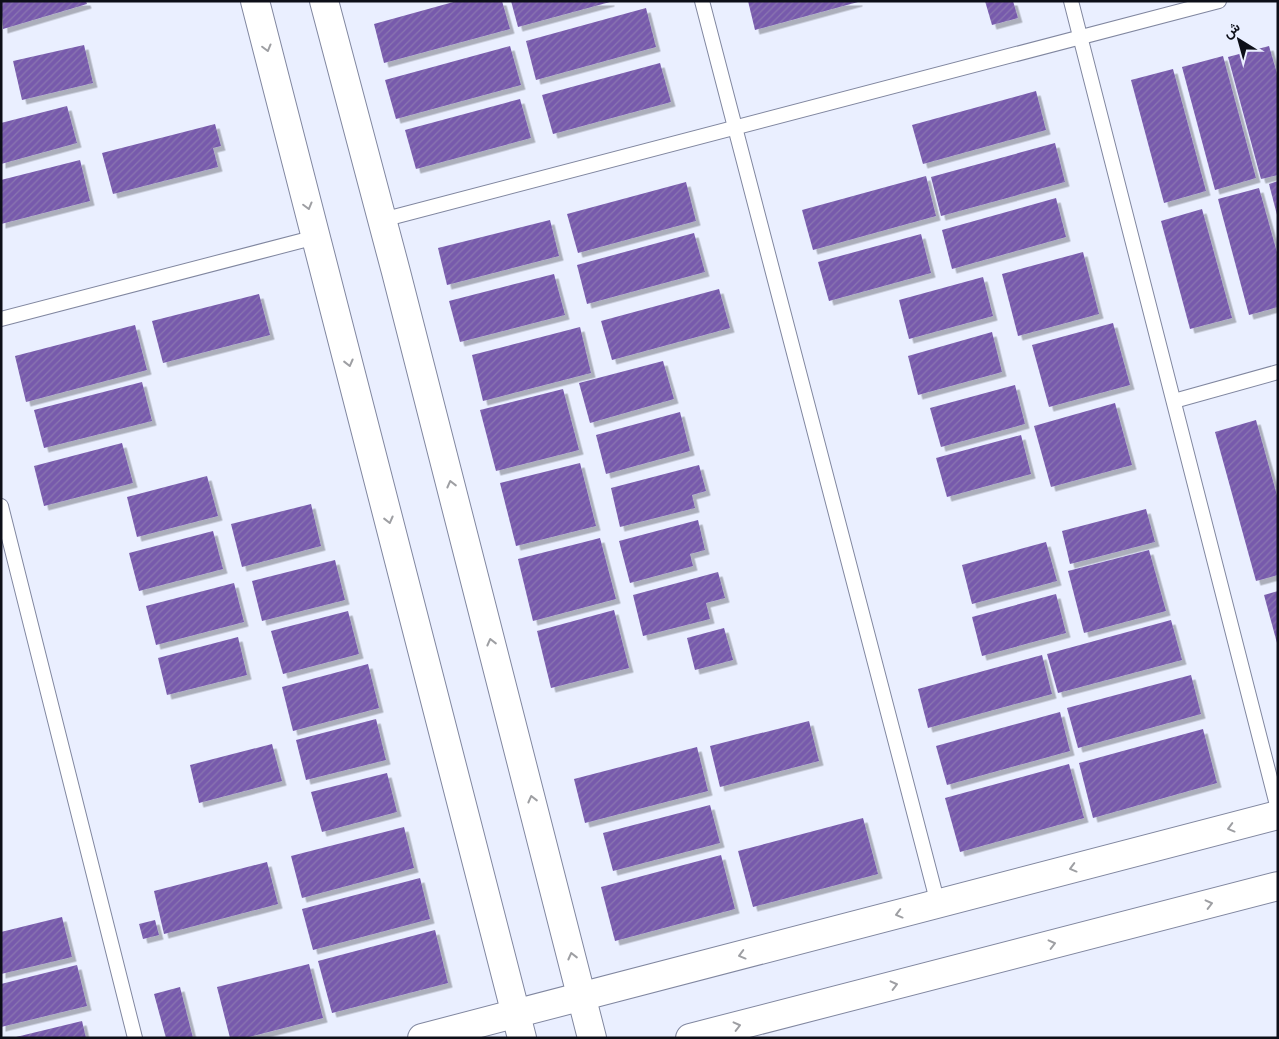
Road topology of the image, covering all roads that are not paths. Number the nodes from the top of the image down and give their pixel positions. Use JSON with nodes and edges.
{"nodes":[{"id":1,"x":255,"y":1,"type":"edge"},
{"id":2,"x":324,"y":1,"type":"edge"},
{"id":3,"x":702,"y":1,"type":"edge"},
{"id":4,"x":1071,"y":1,"type":"edge"},
{"id":5,"x":1219,"y":1,"type":"edge"},
{"id":6,"x":1081,"y":37,"type":"junction"},
{"id":7,"x":735,"y":128,"type":"junction"},
{"id":8,"x":382,"y":220,"type":"junction"},
{"id":9,"x":316,"y":237,"type":"junction"},
{"id":10,"x":1,"y":319,"type":"edge"},
{"id":11,"x":1278,"y":372,"type":"edge"},
{"id":12,"x":1174,"y":401,"type":"junction"},
{"id":13,"x":1,"y":506,"type":"edge"},
{"id":14,"x":1278,"y":809,"type":"edge"},
{"id":15,"x":1278,"y":815,"type":"edge"},
{"id":16,"x":1278,"y":886,"type":"edge"},
{"id":17,"x":938,"y":904,"type":"junction"},
{"id":18,"x":582,"y":996,"type":"junction"},
{"id":19,"x":519,"y":1026,"type":"edge"},
{"id":20,"x":135,"y":1038,"type":"edge"},
{"id":21,"x":422,"y":1038,"type":"edge"},
{"id":22,"x":592,"y":1038,"type":"edge"},
{"id":23,"x":690,"y":1038,"type":"edge"}],
"edges":[{"from":1,"to":9,"type":"street","one_way":true},
{"from":2,"to":8,"type":"street"},
{"from":3,"to":7,"type":"lane"},
{"from":4,"to":6,"type":"lane"},
{"from":5,"to":6,"type":"lane"},
{"from":6,"to":7,"type":"lane"},
{"from":6,"to":12,"type":"lane"},
{"from":7,"to":8,"type":"lane"},
{"from":7,"to":17,"type":"lane"},
{"from":18,"to":8,"type":"street","one_way":true},
{"from":9,"to":10,"type":"lane"},
{"from":9,"to":19,"type":"street","one_way":true},
{"from":11,"to":12,"type":"lane"},
{"from":12,"to":14,"type":"lane"},
{"from":13,"to":20,"type":"lane"},
{"from":15,"to":17,"type":"street","one_way":true},
{"from":23,"to":16,"type":"street","one_way":true},
{"from":17,"to":18,"type":"street","one_way":true},
{"from":18,"to":19,"type":"street"},
{"from":18,"to":22,"type":"street"},
{"from":19,"to":21,"type":"street"}]}
